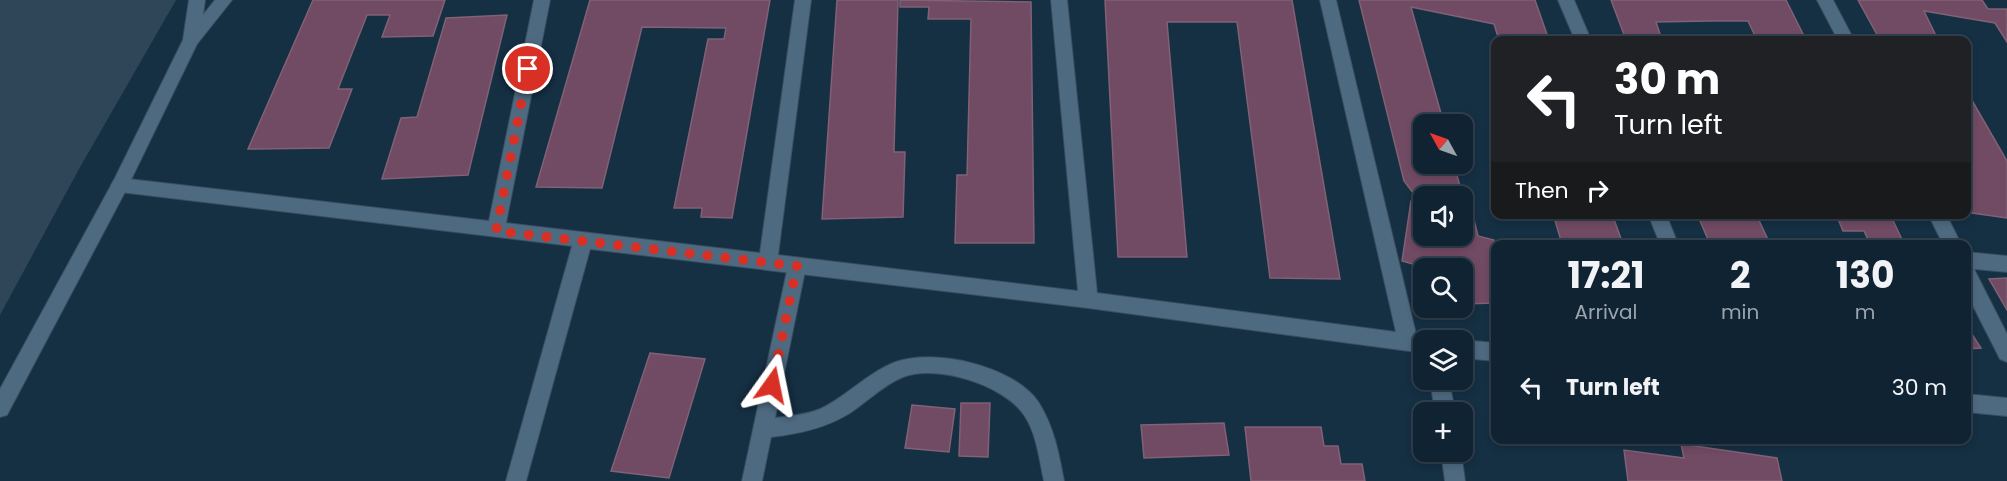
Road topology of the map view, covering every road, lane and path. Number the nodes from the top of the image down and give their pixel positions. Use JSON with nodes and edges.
{"nodes":[{"id":1,"x":198,"y":0,"type":"edge"},
{"id":2,"x":224,"y":0,"type":"edge"},
{"id":3,"x":542,"y":0,"type":"edge"},
{"id":4,"x":803,"y":0,"type":"edge"},
{"id":5,"x":1059,"y":0,"type":"edge"},
{"id":6,"x":1328,"y":0,"type":"edge"},
{"id":7,"x":1566,"y":0,"type":"edge"},
{"id":8,"x":1825,"y":0,"type":"edge"},
{"id":9,"x":1581,"y":36,"type":"edge"},
{"id":10,"x":1844,"y":36,"type":"edge"},
{"id":11,"x":191,"y":40,"type":"junction"},
{"id":12,"x":120,"y":185,"type":"junction"},
{"id":13,"x":1659,"y":219,"type":"edge"},
{"id":14,"x":1940,"y":219,"type":"edge"},
{"id":15,"x":496,"y":231,"type":"junction"},
{"id":16,"x":1667,"y":240,"type":"edge"},
{"id":17,"x":1950,"y":240,"type":"edge"},
{"id":18,"x":583,"y":241,"type":"junction"},
{"id":19,"x":1971,"y":260,"type":"edge"},
{"id":20,"x":768,"y":262,"type":"junction"},
{"id":21,"x":2007,"y":264,"type":"edge"},
{"id":22,"x":797,"y":266,"type":"junction"},
{"id":23,"x":1971,"y":282,"type":"edge"},
{"id":24,"x":1088,"y":300,"type":"junction"},
{"id":25,"x":1413,"y":330,"type":"edge"},
{"id":26,"x":1413,"y":342,"type":"edge"},
{"id":27,"x":1473,"y":350,"type":"edge"},
{"id":28,"x":1491,"y":352,"type":"edge"},
{"id":29,"x":2007,"y":353,"type":"edge"},
{"id":30,"x":1971,"y":403,"type":"edge"},
{"id":31,"x":2007,"y":407,"type":"edge"},
{"id":32,"x":0,"y":408,"type":"edge"},
{"id":33,"x":763,"y":429,"type":"junction"},
{"id":34,"x":1452,"y":462,"type":"edge"},
{"id":35,"x":516,"y":481,"type":"edge"},
{"id":36,"x":752,"y":481,"type":"edge"},
{"id":37,"x":1054,"y":481,"type":"edge"},
{"id":38,"x":1455,"y":481,"type":"edge"}],
"edges":[{"from":1,"to":11,"type":"street"},
{"from":2,"to":11,"type":"street"},
{"from":3,"to":15,"type":"street"},
{"from":4,"to":20,"type":"street"},
{"from":5,"to":24,"type":"street"},
{"from":6,"to":25,"type":"street"},
{"from":7,"to":9,"type":"street"},
{"from":8,"to":10,"type":"street"},
{"from":11,"to":12,"type":"street"},
{"from":12,"to":15,"type":"street"},
{"from":12,"to":32,"type":"street"},
{"from":13,"to":16,"type":"street"},
{"from":14,"to":17,"type":"street"},
{"from":15,"to":18,"type":"street"},
{"from":18,"to":20,"type":"street"},
{"from":18,"to":35,"type":"street"},
{"from":19,"to":21,"type":"street"},
{"from":20,"to":22,"type":"street"},
{"from":22,"to":24,"type":"street"},
{"from":22,"to":33,"type":"street"},
{"from":23,"to":29,"type":"street"},
{"from":24,"to":26,"type":"street"},
{"from":27,"to":28,"type":"street"},
{"from":30,"to":31,"type":"street"},
{"from":33,"to":36,"type":"street"},
{"from":33,"to":37,"type":"street"},
{"from":34,"to":38,"type":"street"}]}
